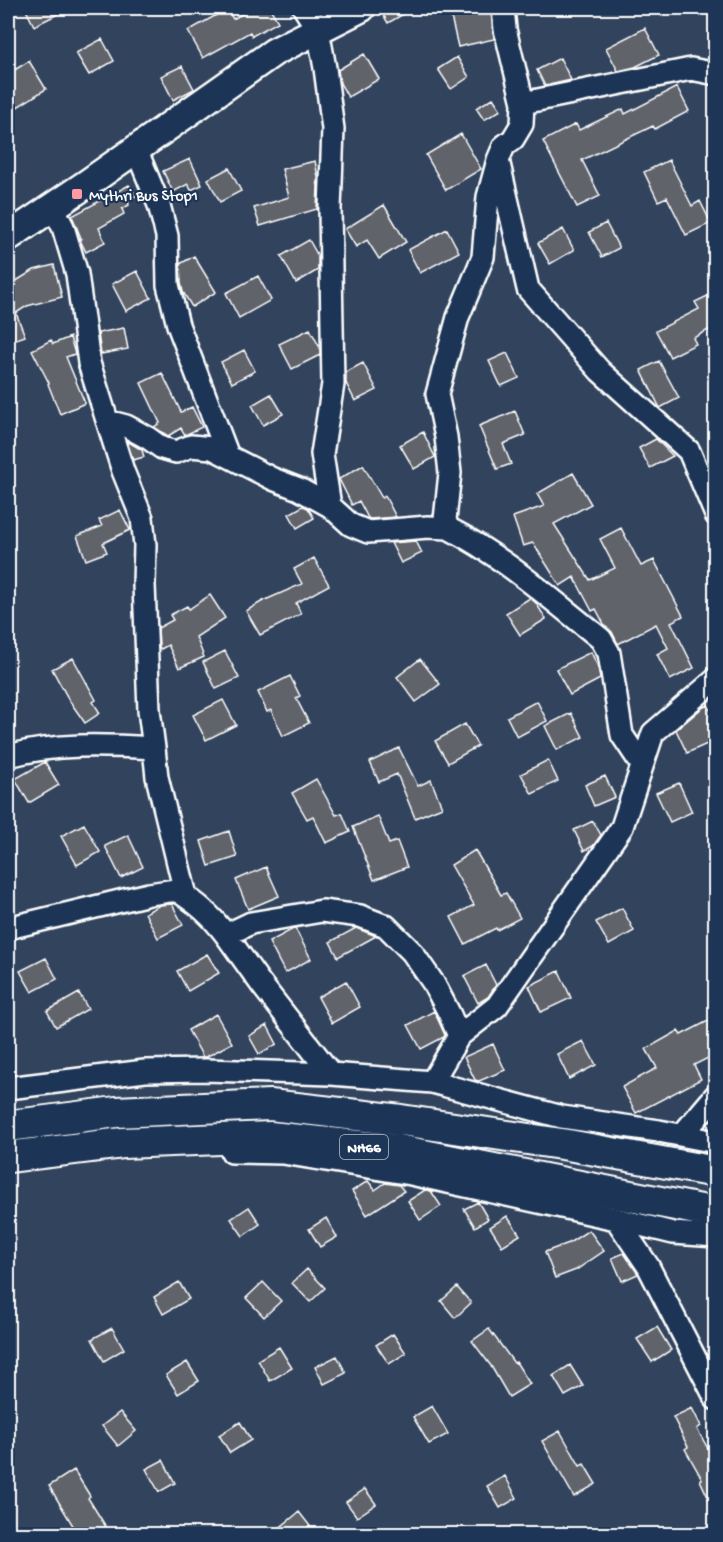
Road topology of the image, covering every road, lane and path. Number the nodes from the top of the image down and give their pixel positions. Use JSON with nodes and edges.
{"nodes":[{"id":1,"x":361,"y":8,"type":"edge"},
{"id":2,"x":503,"y":8,"type":"edge"},
{"id":3,"x":311,"y":19,"type":"edge"},
{"id":4,"x":716,"y":74,"type":"edge"},
{"id":5,"x":523,"y":103,"type":"junction"},
{"id":6,"x":136,"y":149,"type":"junction"},
{"id":7,"x":498,"y":160,"type":"junction"},
{"id":8,"x":53,"y":207,"type":"junction"},
{"id":9,"x":8,"y":237,"type":"edge"},
{"id":10,"x":107,"y":421,"type":"junction"},
{"id":11,"x":228,"y":456,"type":"junction"},
{"id":12,"x":330,"y":506,"type":"junction"},
{"id":13,"x":716,"y":515,"type":"edge"},
{"id":14,"x":448,"y":528,"type":"junction"},
{"id":15,"x":716,"y":679,"type":"edge"},
{"id":16,"x":154,"y":748,"type":"junction"},
{"id":17,"x":8,"y":756,"type":"edge"},
{"id":18,"x":642,"y":765,"type":"junction"},
{"id":19,"x":186,"y":896,"type":"junction"},
{"id":20,"x":8,"y":928,"type":"edge"},
{"id":21,"x":226,"y":935,"type":"junction"},
{"id":22,"x":459,"y":1036,"type":"junction"},
{"id":23,"x":331,"y":1074,"type":"junction"},
{"id":24,"x":432,"y":1082,"type":"junction"},
{"id":25,"x":8,"y":1088,"type":"edge"},
{"id":26,"x":716,"y":1095,"type":"edge"},
{"id":27,"x":8,"y":1126,"type":"edge"},
{"id":28,"x":682,"y":1135,"type":"junction"},
{"id":29,"x":716,"y":1142,"type":"edge"},
{"id":30,"x":8,"y":1157,"type":"edge"},
{"id":31,"x":8,"y":1171,"type":"edge"},
{"id":32,"x":716,"y":1172,"type":"edge"},
{"id":33,"x":716,"y":1214,"type":"edge"},
{"id":34,"x":616,"y":1219,"type":"junction"},
{"id":35,"x":716,"y":1236,"type":"edge"},
{"id":36,"x":716,"y":1399,"type":"edge"}],
"edges":[{"from":1,"to":3,"type":"main road"},
{"from":2,"to":5,"type":"street"},
{"from":3,"to":6,"type":"main road"},
{"from":3,"to":12,"type":"street"},
{"from":4,"to":5,"type":"street"},
{"from":5,"to":7,"type":"street"},
{"from":6,"to":8,"type":"main road"},
{"from":6,"to":11,"type":"street"},
{"from":7,"to":13,"type":"street"},
{"from":7,"to":14,"type":"street"},
{"from":8,"to":9,"type":"main road"},
{"from":8,"to":10,"type":"street"},
{"from":10,"to":11,"type":"street"},
{"from":10,"to":16,"type":"street"},
{"from":11,"to":12,"type":"street"},
{"from":12,"to":14,"type":"street"},
{"from":14,"to":18,"type":"street"},
{"from":15,"to":18,"type":"street"},
{"from":16,"to":17,"type":"street"},
{"from":16,"to":19,"type":"street"},
{"from":18,"to":22,"type":"street"},
{"from":19,"to":20,"type":"street"},
{"from":19,"to":21,"type":"street"},
{"from":21,"to":22,"type":"street"},
{"from":21,"to":23,"type":"street"},
{"from":22,"to":24,"type":"street"},
{"from":23,"to":24,"type":"street"},
{"from":23,"to":25,"type":"street"},
{"from":24,"to":28,"type":"street"},
{"from":26,"to":28,"type":"street"},
{"from":27,"to":32,"type":"highway","number":"NH66"},
{"from":28,"to":29,"type":"street"},
{"from":30,"to":33,"type":"highway","number":"NH66"},
{"from":31,"to":34,"type":"street"},
{"from":34,"to":35,"type":"street"},
{"from":34,"to":36,"type":"street"}]}
